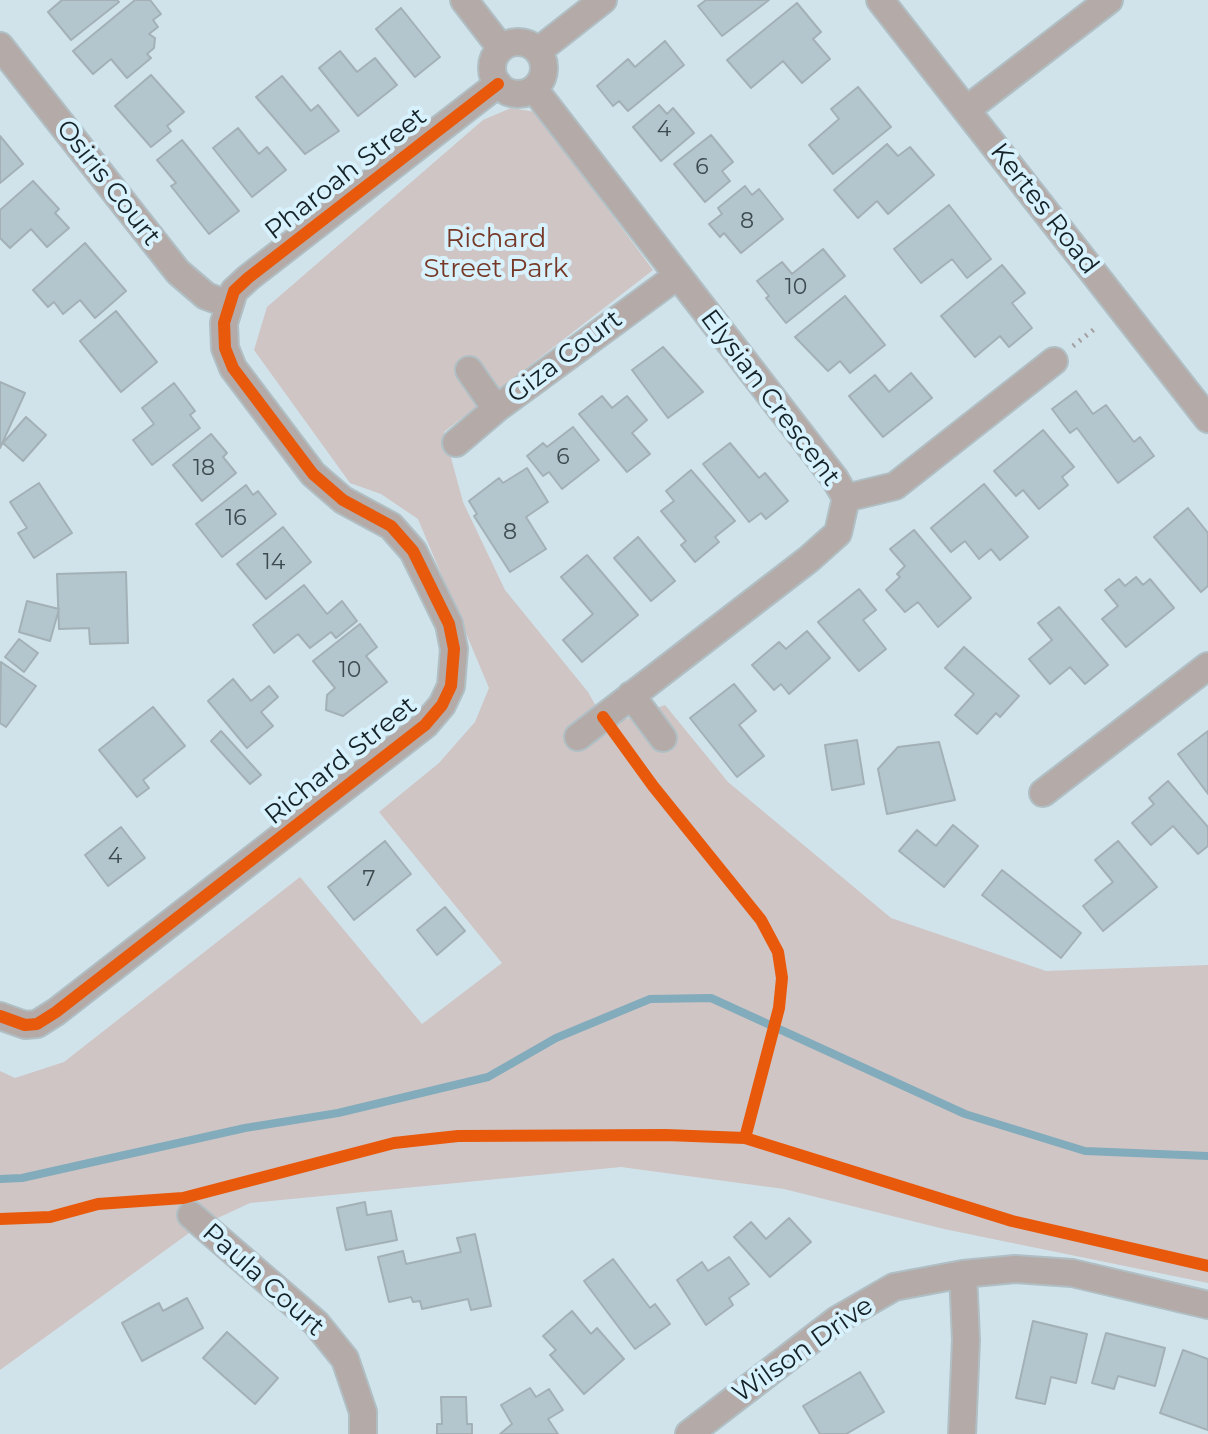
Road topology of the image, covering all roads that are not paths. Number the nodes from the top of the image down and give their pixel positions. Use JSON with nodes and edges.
{"nodes":[{"id":1,"x":464,"y":0,"type":"edge"},
{"id":2,"x":603,"y":0,"type":"edge"},
{"id":3,"x":880,"y":0,"type":"edge"},
{"id":4,"x":1109,"y":0,"type":"edge"},
{"id":5,"x":0,"y":46,"type":"edge"},
{"id":6,"x":501,"y":48,"type":"junction"},
{"id":7,"x":538,"y":51,"type":"junction"},
{"id":8,"x":498,"y":84,"type":"junction"},
{"id":9,"x":534,"y":89,"type":"junction"},
{"id":10,"x":966,"y":110,"type":"junction"},
{"id":11,"x":677,"y":276,"type":"junction"},
{"id":12,"x":228,"y":304,"type":"junction"},
{"id":13,"x":1054,"y":361,"type":"dead end"},
{"id":14,"x":469,"y":370,"type":"dead end"},
{"id":15,"x":496,"y":409,"type":"junction"},
{"id":16,"x":1208,"y":419,"type":"edge"},
{"id":17,"x":456,"y":443,"type":"dead end"},
{"id":18,"x":846,"y":498,"type":"junction"},
{"id":19,"x":1208,"y":666,"type":"edge"},
{"id":20,"x":631,"y":695,"type":"junction"},
{"id":21,"x":578,"y":737,"type":"dead end"},
{"id":22,"x":663,"y":738,"type":"dead end"},
{"id":23,"x":1043,"y":793,"type":"dead end"},
{"id":24,"x":0,"y":1016,"type":"edge"},
{"id":25,"x":191,"y":1215,"type":"dead end"},
{"id":26,"x":963,"y":1274,"type":"junction"},
{"id":27,"x":1208,"y":1305,"type":"edge"},
{"id":28,"x":363,"y":1434,"type":"edge"},
{"id":29,"x":689,"y":1434,"type":"edge"},
{"id":30,"x":962,"y":1434,"type":"edge"}],
"edges":[{"from":1,"to":6,"type":"street"},
{"from":2,"to":7,"type":"street"},
{"from":3,"to":10,"type":"street","name":"Kertes Road"},
{"from":4,"to":10,"type":"street"},
{"from":5,"to":12,"type":"street","name":"Osiris Court"},
{"from":6,"to":7,"type":"street"},
{"from":6,"to":8,"type":"street"},
{"from":7,"to":9,"type":"street"},
{"from":8,"to":9,"type":"street"},
{"from":8,"to":12,"type":"street","name":"Pharoah Street"},
{"from":9,"to":11,"type":"street","name":"Elysian Crescent"},
{"from":10,"to":16,"type":"street","name":"Kertes Road"},
{"from":11,"to":15,"type":"street","name":"Giza Court"},
{"from":11,"to":18,"type":"street","name":"Elysian Crescent"},
{"from":12,"to":24,"type":"street","name":"Richard Street"},
{"from":13,"to":18,"type":"street"},
{"from":14,"to":15,"type":"street"},
{"from":15,"to":17,"type":"street","name":"Giza Court"},
{"from":18,"to":20,"type":"street","name":"Elysian Crescent"},
{"from":19,"to":23,"type":"street"},
{"from":20,"to":21,"type":"street","name":"Elysian Crescent"},
{"from":20,"to":22,"type":"street"},
{"from":25,"to":28,"type":"street","name":"Paula Court"},
{"from":26,"to":27,"type":"street","name":"Wilson Drive"},
{"from":26,"to":29,"type":"street","name":"Wilson Drive"},
{"from":26,"to":30,"type":"street"}]}
